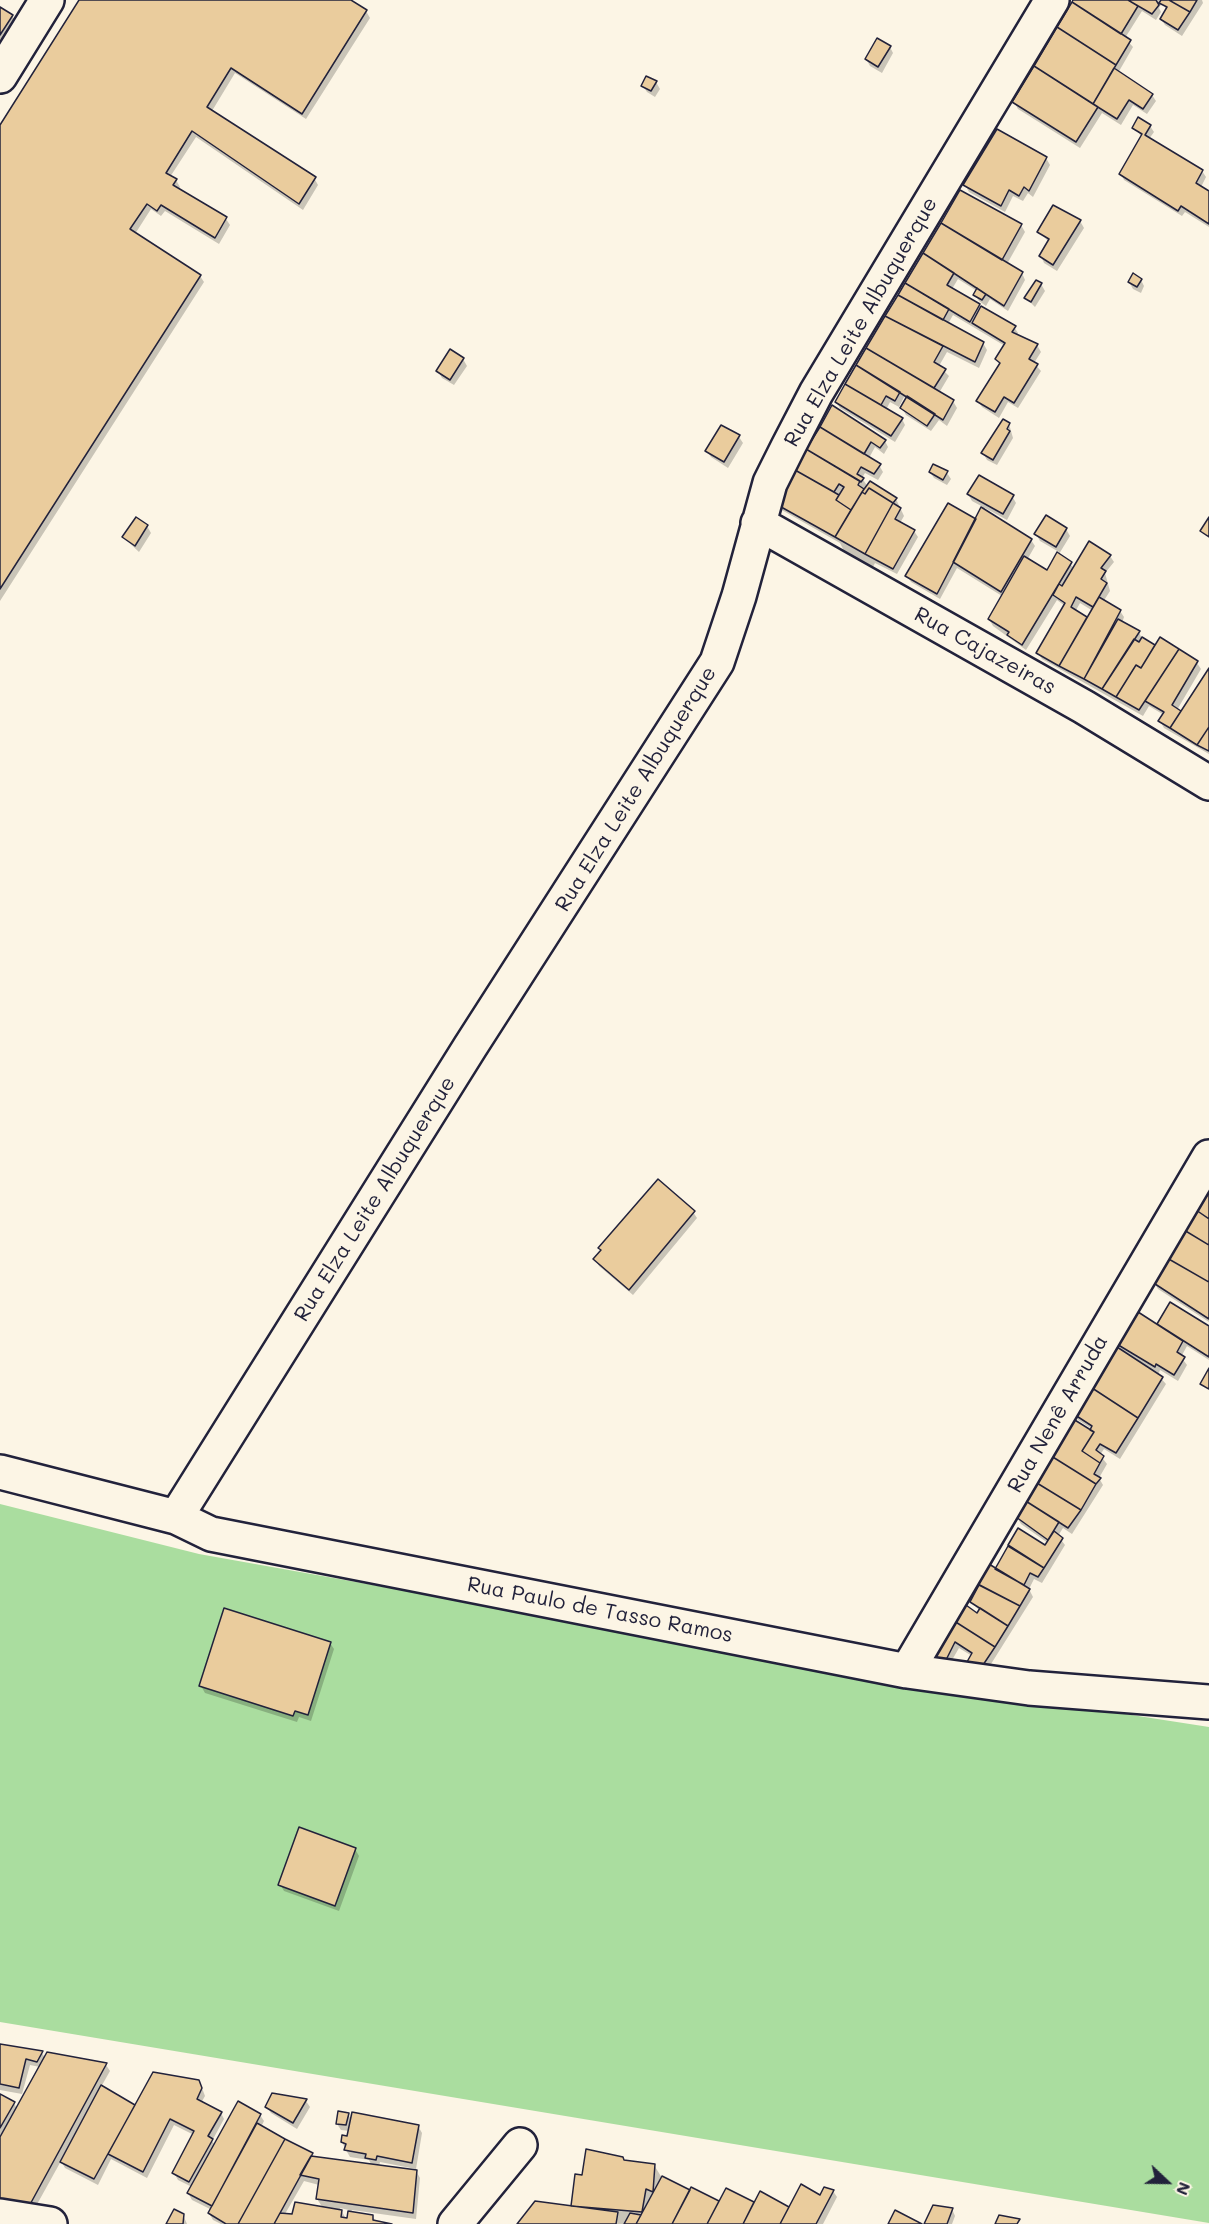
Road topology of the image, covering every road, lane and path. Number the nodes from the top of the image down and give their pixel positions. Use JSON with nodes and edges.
{"nodes":[{"id":1,"x":47,"y":0,"type":"edge"},
{"id":2,"x":1052,"y":0,"type":"edge"},
{"id":3,"x":0,"y":76,"type":"edge"},
{"id":4,"x":758,"y":523,"type":"junction"},
{"id":5,"x":1209,"y":783,"type":"edge"},
{"id":6,"x":1209,"y":1157,"type":"edge"},
{"id":7,"x":0,"y":1472,"type":"edge"},
{"id":8,"x":176,"y":1517,"type":"junction"},
{"id":9,"x":907,"y":1671,"type":"junction"},
{"id":10,"x":1209,"y":1702,"type":"edge"},
{"id":11,"x":520,"y":2145,"type":"dead end"},
{"id":12,"x":0,"y":2216,"type":"edge"},
{"id":13,"x":50,"y":2224,"type":"edge"},
{"id":14,"x":455,"y":2224,"type":"edge"}],
"edges":[{"from":1,"to":3,"type":"street"},
{"from":2,"to":4,"type":"street","name":"Rua Elza Leite Albuquerque"},
{"from":4,"to":5,"type":"street","name":"Rua Cajazeiras"},
{"from":4,"to":8,"type":"street","name":"Rua Elza Leite Albuquerque"},
{"from":6,"to":9,"type":"street","name":"Rua Nenê Arruda"},
{"from":7,"to":8,"type":"street","name":"Rua Paulo de Tasso Ramos"},
{"from":8,"to":9,"type":"street","name":"Rua Paulo de Tasso Ramos"},
{"from":9,"to":10,"type":"street","name":"Rua Paulo de Tasso Ramos"},
{"from":11,"to":14,"type":"street"},
{"from":12,"to":13,"type":"street"}]}
